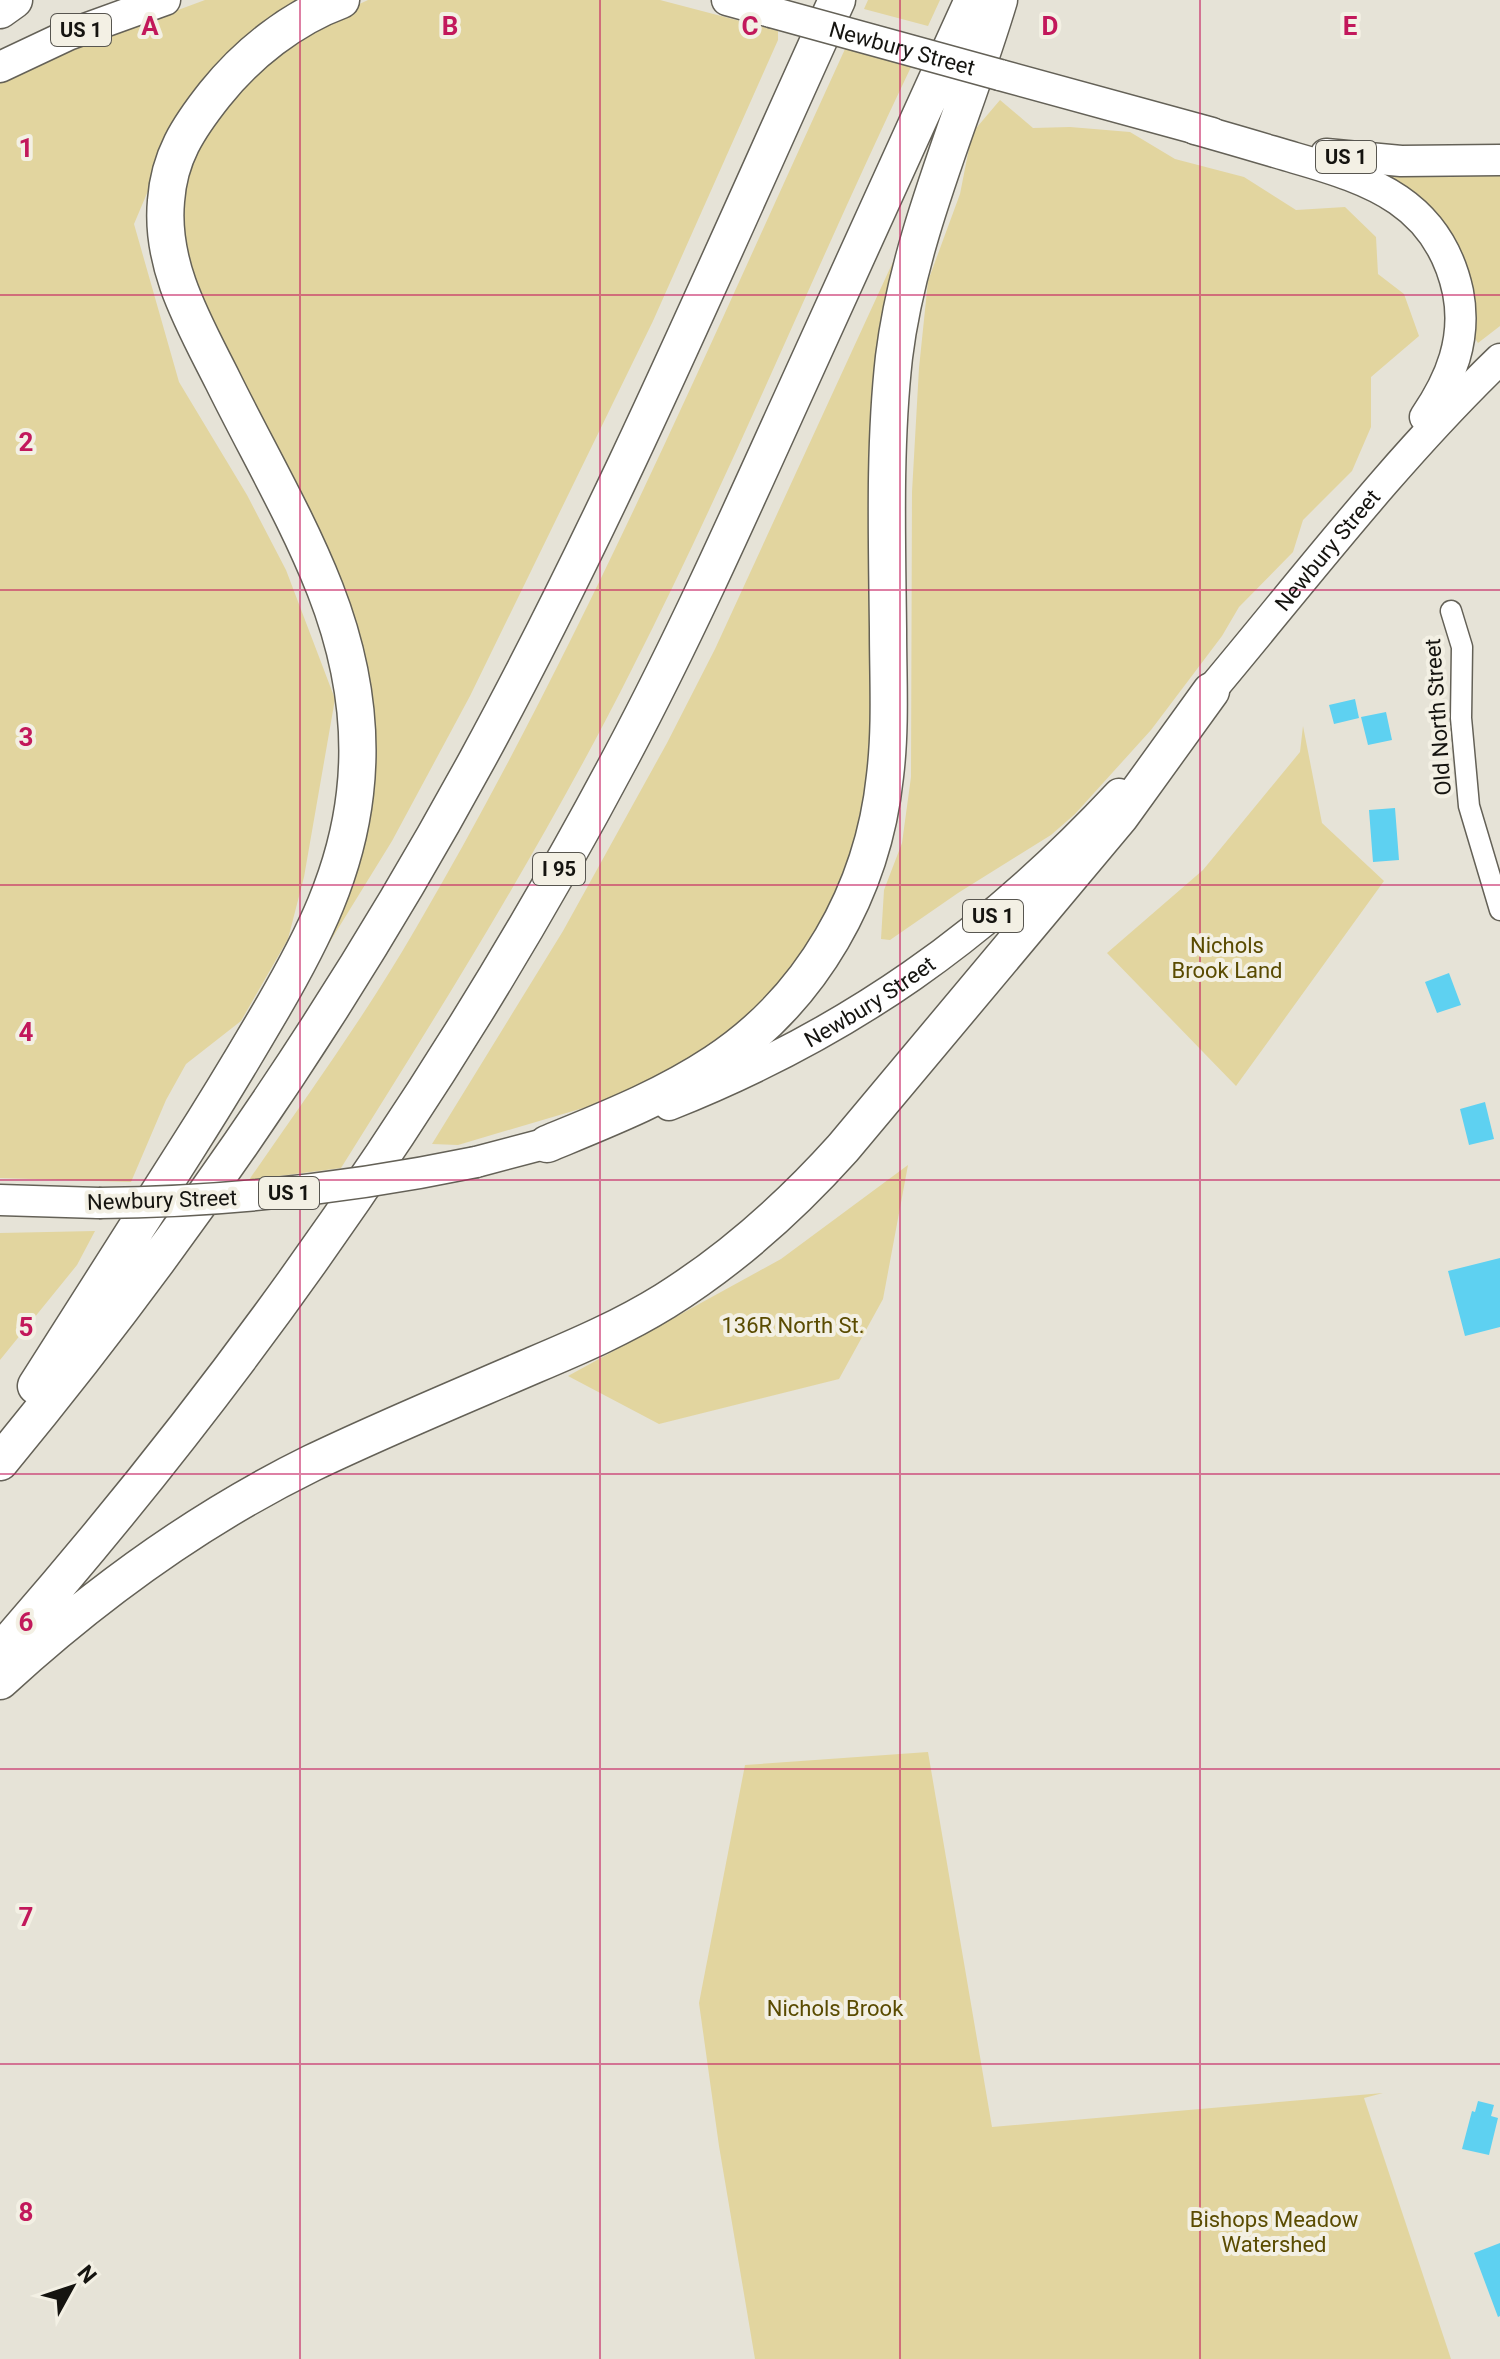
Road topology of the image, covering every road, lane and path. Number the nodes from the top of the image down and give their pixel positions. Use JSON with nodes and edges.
{"nodes":[{"id":1,"x":14,"y":0,"type":"edge"},
{"id":2,"x":165,"y":0,"type":"edge"},
{"id":3,"x":341,"y":0,"type":"edge"},
{"id":4,"x":727,"y":0,"type":"edge"},
{"id":5,"x":837,"y":0,"type":"edge"},
{"id":6,"x":973,"y":0,"type":"edge"},
{"id":7,"x":999,"y":0,"type":"edge"},
{"id":8,"x":0,"y":10,"type":"edge"},
{"id":9,"x":0,"y":67,"type":"edge"},
{"id":10,"x":1195,"y":129,"type":"junction"},
{"id":11,"x":1500,"y":160,"type":"edge"},
{"id":12,"x":1500,"y":359,"type":"edge"},
{"id":13,"x":1380,"y":486,"type":"junction"},
{"id":14,"x":1451,"y":611,"type":"dead end"},
{"id":15,"x":1211,"y":691,"type":"junction"},
{"id":16,"x":1500,"y":910,"type":"edge"},
{"id":17,"x":547,"y":1144,"type":"junction"},
{"id":18,"x":0,"y":1200,"type":"edge"},
{"id":19,"x":0,"y":1444,"type":"edge"},
{"id":20,"x":0,"y":1462,"type":"edge"},
{"id":21,"x":0,"y":1652,"type":"edge"},
{"id":22,"x":0,"y":1681,"type":"edge"}],
"edges":[{"from":1,"to":8,"type":"highway"},
{"from":2,"to":9,"type":"main road","number":"US 1"},
{"from":3,"to":19,"type":"highway"},
{"from":4,"to":10,"type":"main road","name":"Newbury Street","number":"US 1","bridge":true},
{"from":5,"to":20,"type":"highway"},
{"from":6,"to":21,"type":"highway","number":"I 95"},
{"from":7,"to":17,"type":"highway"},
{"from":10,"to":11,"type":"main road","name":"Newbury Street","number":"US 1"},
{"from":10,"to":13,"type":"main road"},
{"from":12,"to":13,"type":"main road","name":"Newbury Street","number":"US 1"},
{"from":13,"to":15,"type":"main road","name":"Newbury Street","number":"US 1"},
{"from":14,"to":16,"type":"street","name":"Old North Street"},
{"from":15,"to":17,"type":"main road","name":"Newbury Street","number":"US 1"},
{"from":15,"to":22,"type":"highway"},
{"from":17,"to":18,"type":"main road","name":"Newbury Street","number":"US 1","bridge":true}]}
